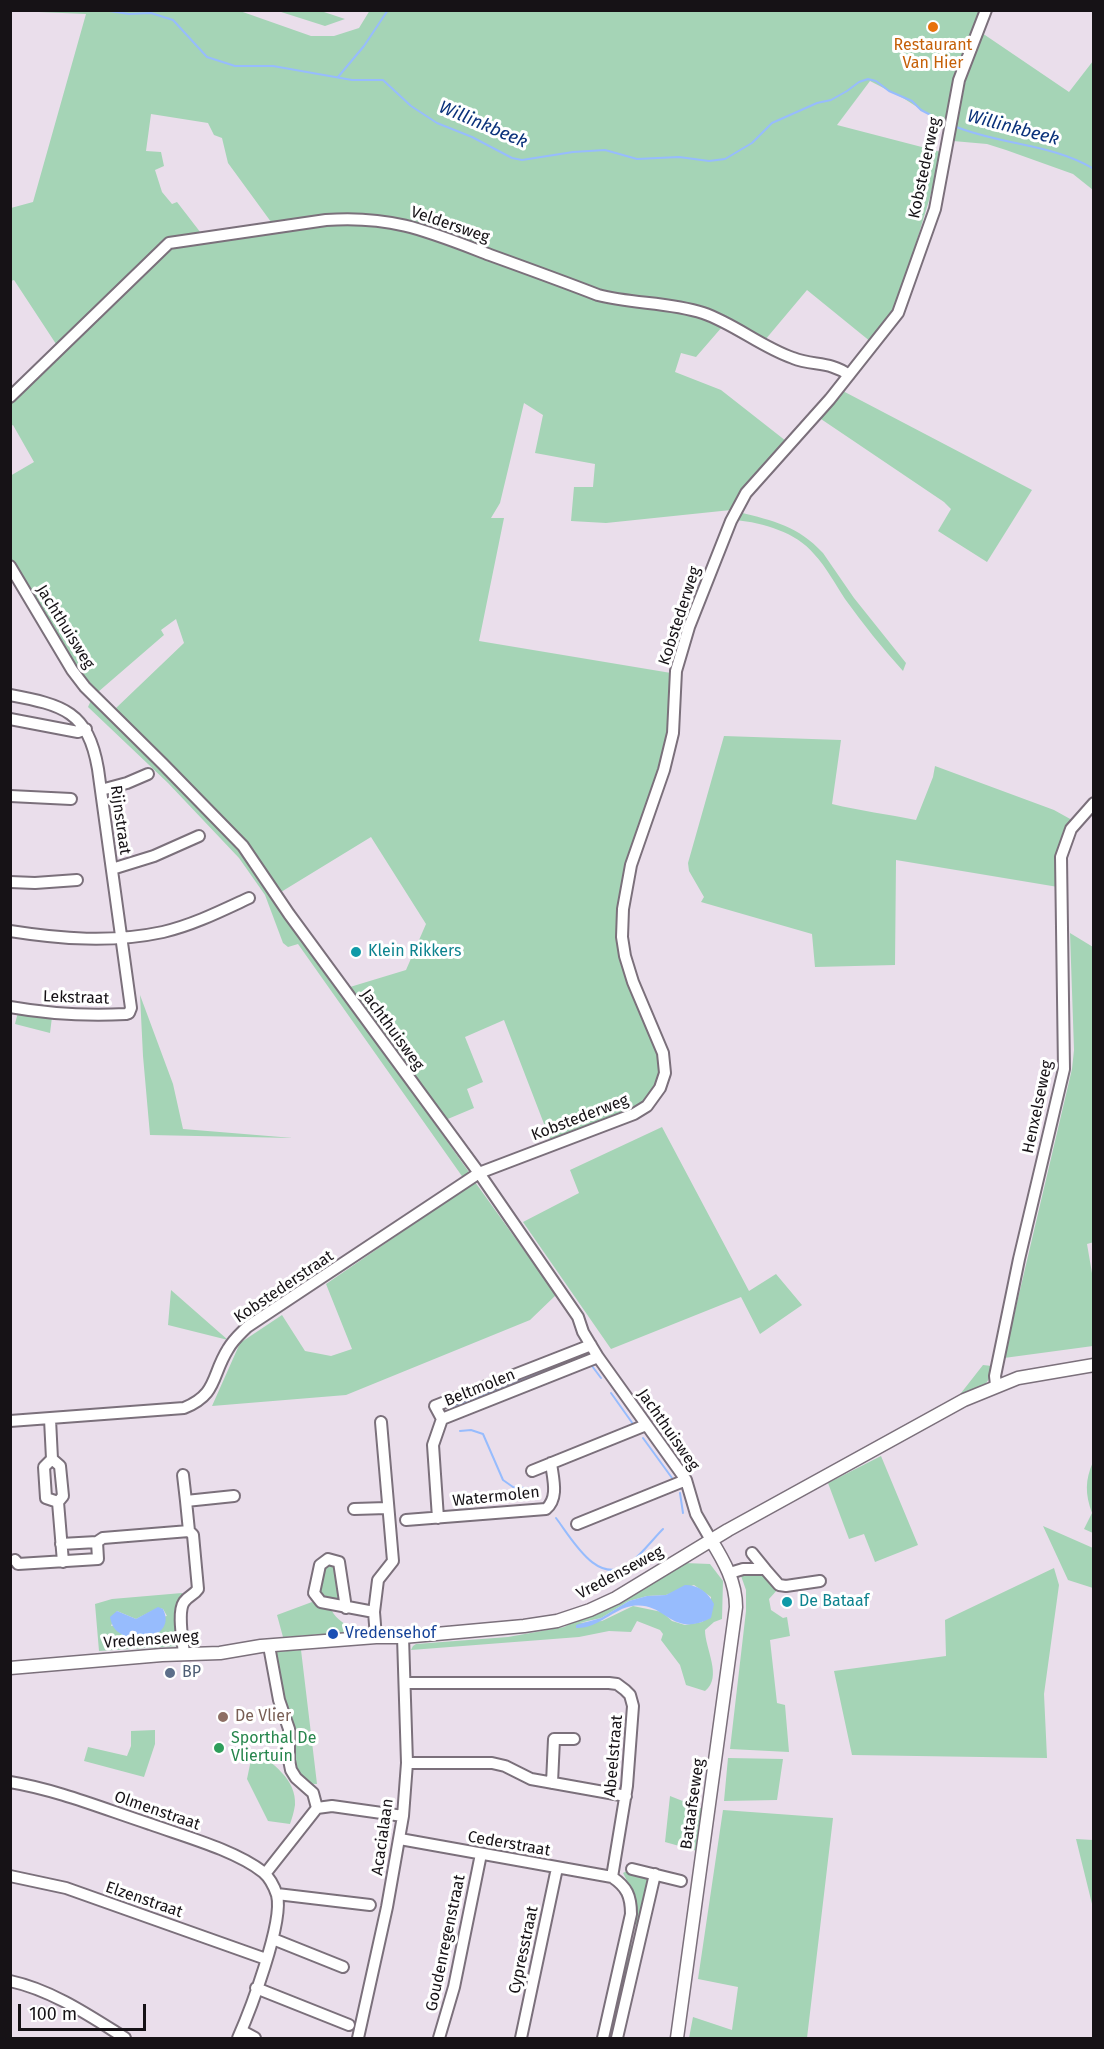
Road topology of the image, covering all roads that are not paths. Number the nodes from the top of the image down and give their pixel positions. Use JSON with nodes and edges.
{"nodes":[{"id":1,"x":986,"y":10,"type":"edge"},
{"id":2,"x":849,"y":375,"type":"junction"},
{"id":3,"x":10,"y":397,"type":"edge"},
{"id":4,"x":10,"y":566,"type":"edge"},
{"id":5,"x":10,"y":695,"type":"edge"},
{"id":6,"x":10,"y":719,"type":"edge"},
{"id":7,"x":86,"y":729,"type":"junction"},
{"id":8,"x":148,"y":774,"type":"dead end"},
{"id":9,"x":101,"y":790,"type":"junction"},
{"id":10,"x":10,"y":796,"type":"edge"},
{"id":11,"x":71,"y":799,"type":"dead end"},
{"id":12,"x":1094,"y":803,"type":"edge"},
{"id":13,"x":200,"y":836,"type":"dead end"},
{"id":14,"x":112,"y":869,"type":"junction"},
{"id":15,"x":77,"y":880,"type":"dead end"},
{"id":16,"x":10,"y":882,"type":"edge"},
{"id":17,"x":249,"y":898,"type":"dead end"},
{"id":18,"x":10,"y":931,"type":"edge"},
{"id":19,"x":120,"y":938,"type":"junction"},
{"id":20,"x":129,"y":1001,"type":"joint"},
{"id":21,"x":10,"y":1007,"type":"edge"},
{"id":22,"x":478,"y":1173,"type":"junction"},
{"id":23,"x":591,"y":1345,"type":"junction"},
{"id":24,"x":598,"y":1357,"type":"junction"},
{"id":25,"x":1094,"y":1365,"type":"edge"},
{"id":26,"x":996,"y":1385,"type":"junction"},
{"id":27,"x":50,"y":1419,"type":"junction"},
{"id":28,"x":442,"y":1419,"type":"junction"},
{"id":29,"x":10,"y":1421,"type":"edge"},
{"id":30,"x":381,"y":1422,"type":"dead end"},
{"id":31,"x":646,"y":1425,"type":"junction"},
{"id":32,"x":52,"y":1459,"type":"junction"},
{"id":33,"x":551,"y":1463,"type":"junction"},
{"id":34,"x":532,"y":1471,"type":"dead end"},
{"id":35,"x":183,"y":1475,"type":"dead end"},
{"id":36,"x":686,"y":1480,"type":"junction"},
{"id":37,"x":234,"y":1496,"type":"dead end"},
{"id":38,"x":186,"y":1501,"type":"junction"},
{"id":39,"x":58,"y":1502,"type":"junction"},
{"id":40,"x":387,"y":1508,"type":"junction"},
{"id":41,"x":354,"y":1509,"type":"dead end"},
{"id":42,"x":438,"y":1518,"type":"junction"},
{"id":43,"x":406,"y":1520,"type":"dead end"},
{"id":44,"x":577,"y":1524,"type":"dead end"},
{"id":45,"x":189,"y":1531,"type":"junction"},
{"id":46,"x":711,"y":1540,"type":"junction"},
{"id":47,"x":97,"y":1542,"type":"junction"},
{"id":48,"x":62,"y":1544,"type":"junction"},
{"id":49,"x":752,"y":1553,"type":"dead end"},
{"id":50,"x":15,"y":1560,"type":"dead end"},
{"id":51,"x":63,"y":1562,"type":"junction"},
{"id":52,"x":765,"y":1569,"type":"junction"},
{"id":53,"x":730,"y":1574,"type":"junction"},
{"id":54,"x":820,"y":1581,"type":"dead end"},
{"id":55,"x":346,"y":1608,"type":"junction"},
{"id":56,"x":374,"y":1612,"type":"junction"},
{"id":57,"x":376,"y":1636,"type":"junction"},
{"id":58,"x":403,"y":1637,"type":"junction"},
{"id":59,"x":269,"y":1646,"type":"junction"},
{"id":60,"x":184,"y":1654,"type":"junction"},
{"id":61,"x":10,"y":1668,"type":"edge"},
{"id":62,"x":405,"y":1683,"type":"junction"},
{"id":63,"x":574,"y":1739,"type":"dead end"},
{"id":64,"x":407,"y":1763,"type":"junction"},
{"id":65,"x":10,"y":1782,"type":"edge"},
{"id":66,"x":552,"y":1783,"type":"junction"},
{"id":67,"x":626,"y":1796,"type":"junction"},
{"id":68,"x":317,"y":1808,"type":"junction"},
{"id":69,"x":403,"y":1816,"type":"junction"},
{"id":70,"x":400,"y":1839,"type":"junction"},
{"id":71,"x":481,"y":1854,"type":"junction"},
{"id":72,"x":557,"y":1868,"type":"junction"},
{"id":73,"x":632,"y":1869,"type":"dead end"},
{"id":74,"x":265,"y":1874,"type":"junction"},
{"id":75,"x":655,"y":1874,"type":"junction"},
{"id":76,"x":10,"y":1876,"type":"edge"},
{"id":77,"x":612,"y":1877,"type":"junction"},
{"id":78,"x":681,"y":1881,"type":"dead end"},
{"id":79,"x":277,"y":1894,"type":"junction"},
{"id":80,"x":370,"y":1905,"type":"dead end"},
{"id":81,"x":627,"y":1933,"type":"junction"},
{"id":82,"x":640,"y":1935,"type":"junction"},
{"id":83,"x":273,"y":1938,"type":"junction"},
{"id":84,"x":266,"y":1959,"type":"junction"},
{"id":85,"x":343,"y":1967,"type":"dead end"},
{"id":86,"x":10,"y":1981,"type":"edge"},
{"id":87,"x":256,"y":1988,"type":"junction"},
{"id":88,"x":349,"y":2025,"type":"dead end"},
{"id":89,"x":240,"y":2035,"type":"edge"},
{"id":90,"x":125,"y":2038,"type":"edge"},
{"id":91,"x":255,"y":2038,"type":"edge"},
{"id":92,"x":358,"y":2038,"type":"edge"},
{"id":93,"x":439,"y":2038,"type":"edge"},
{"id":94,"x":521,"y":2038,"type":"edge"},
{"id":95,"x":603,"y":2038,"type":"edge"},
{"id":96,"x":617,"y":2038,"type":"edge"},
{"id":97,"x":677,"y":2038,"type":"edge"}],
"edges":[{"from":1,"to":2,"type":"street","name":"Kobstederweg"},
{"from":2,"to":3,"type":"street","name":"Veldersweg"},
{"from":2,"to":22,"type":"street","name":"Kobstederweg"},
{"from":4,"to":22,"type":"street","name":"Jachthuisweg"},
{"from":5,"to":7,"type":"street","name":"Rijnstraat"},
{"from":6,"to":7,"type":"street"},
{"from":7,"to":9,"type":"street","name":"Rijnstraat"},
{"from":8,"to":9,"type":"street"},
{"from":9,"to":14,"type":"street","name":"Rijnstraat"},
{"from":10,"to":11,"type":"street"},
{"from":12,"to":26,"type":"street","name":"Henxelseweg"},
{"from":13,"to":14,"type":"street"},
{"from":14,"to":19,"type":"street","name":"Rijnstraat"},
{"from":15,"to":16,"type":"street"},
{"from":17,"to":19,"type":"street"},
{"from":18,"to":19,"type":"street"},
{"from":19,"to":20,"type":"street","name":"Rijnstraat"},
{"from":20,"to":21,"type":"street","name":"Lekstraat"},
{"from":22,"to":23,"type":"street","name":"Jachthuisweg"},
{"from":22,"to":27,"type":"street","name":"Kobstederstraat"},
{"from":23,"to":24,"type":"street","name":"Jachthuisweg"},
{"from":23,"to":28,"type":"street","name":"Beltmolen"},
{"from":24,"to":28,"type":"street","name":"Beltmolen"},
{"from":24,"to":31,"type":"street","name":"Jachthuisweg"},
{"from":25,"to":26,"type":"main road","name":"Vredenseweg"},
{"from":26,"to":46,"type":"main road","name":"Vredenseweg"},
{"from":27,"to":29,"type":"street","name":"Kobstederstraat"},
{"from":27,"to":32,"type":"street"},
{"from":28,"to":42,"type":"street","name":"Watermolen"},
{"from":30,"to":40,"type":"street"},
{"from":31,"to":33,"type":"street","name":"Watermolen"},
{"from":31,"to":36,"type":"street","name":"Jachthuisweg"},
{"from":32,"to":39,"type":"street"},
{"from":32,"to":39,"type":"street"},
{"from":33,"to":34,"type":"street","name":"Watermolen"},
{"from":33,"to":42,"type":"street","name":"Watermolen"},
{"from":35,"to":38,"type":"street"},
{"from":36,"to":44,"type":"street"},
{"from":36,"to":46,"type":"street","name":"Jachthuisweg"},
{"from":37,"to":38,"type":"street"},
{"from":38,"to":45,"type":"street"},
{"from":39,"to":48,"type":"street"},
{"from":40,"to":41,"type":"street"},
{"from":40,"to":56,"type":"street"},
{"from":42,"to":43,"type":"street","name":"Watermolen"},
{"from":45,"to":47,"type":"street"},
{"from":45,"to":60,"type":"street"},
{"from":46,"to":53,"type":"main road","name":"Bataafseweg"},
{"from":46,"to":58,"type":"main road","name":"Vredenseweg"},
{"from":47,"to":48,"type":"street"},
{"from":47,"to":51,"type":"street"},
{"from":48,"to":51,"type":"street"},
{"from":49,"to":52,"type":"street"},
{"from":50,"to":51,"type":"street"},
{"from":52,"to":53,"type":"street"},
{"from":52,"to":54,"type":"street"},
{"from":53,"to":97,"type":"main road","name":"Bataafseweg"},
{"from":55,"to":55,"type":"street"},
{"from":55,"to":56,"type":"street"},
{"from":56,"to":57,"type":"street"},
{"from":57,"to":58,"type":"main road","name":"Vredenseweg"},
{"from":57,"to":59,"type":"main road","name":"Vredenseweg"},
{"from":58,"to":62,"type":"street","name":"Acacialaan"},
{"from":59,"to":60,"type":"main road","name":"Vredenseweg"},
{"from":59,"to":68,"type":"street"},
{"from":60,"to":61,"type":"main road","name":"Vredenseweg"},
{"from":62,"to":64,"type":"street","name":"Acacialaan"},
{"from":62,"to":67,"type":"street","name":"Abeelstraat"},
{"from":63,"to":66,"type":"street"},
{"from":64,"to":66,"type":"street"},
{"from":64,"to":69,"type":"street","name":"Acacialaan"},
{"from":65,"to":74,"type":"street","name":"Olmenstraat"},
{"from":66,"to":67,"type":"street"},
{"from":67,"to":77,"type":"street","name":"Abeelstraat"},
{"from":68,"to":69,"type":"street"},
{"from":68,"to":74,"type":"street"},
{"from":69,"to":70,"type":"street","name":"Acacialaan"},
{"from":70,"to":71,"type":"street","name":"Cederstraat"},
{"from":70,"to":92,"type":"street","name":"Acacialaan"},
{"from":71,"to":72,"type":"street","name":"Cederstraat"},
{"from":71,"to":93,"type":"street","name":"Goudenregenstraat"},
{"from":72,"to":77,"type":"street","name":"Cederstraat"},
{"from":72,"to":94,"type":"street","name":"Cypresstraat"},
{"from":73,"to":75,"type":"street"},
{"from":74,"to":79,"type":"street","name":"Olmenstraat"},
{"from":75,"to":78,"type":"street"},
{"from":75,"to":82,"type":"street"},
{"from":76,"to":84,"type":"street","name":"Elzenstraat"},
{"from":77,"to":81,"type":"street"},
{"from":79,"to":80,"type":"street"},
{"from":79,"to":83,"type":"street"},
{"from":81,"to":82,"type":"street"},
{"from":81,"to":95,"type":"street"},
{"from":82,"to":96,"type":"street"},
{"from":83,"to":84,"type":"street"},
{"from":83,"to":85,"type":"street"},
{"from":84,"to":87,"type":"street"},
{"from":86,"to":90,"type":"street"},
{"from":87,"to":88,"type":"street"},
{"from":87,"to":89,"type":"street"},
{"from":89,"to":91,"type":"street"}]}
